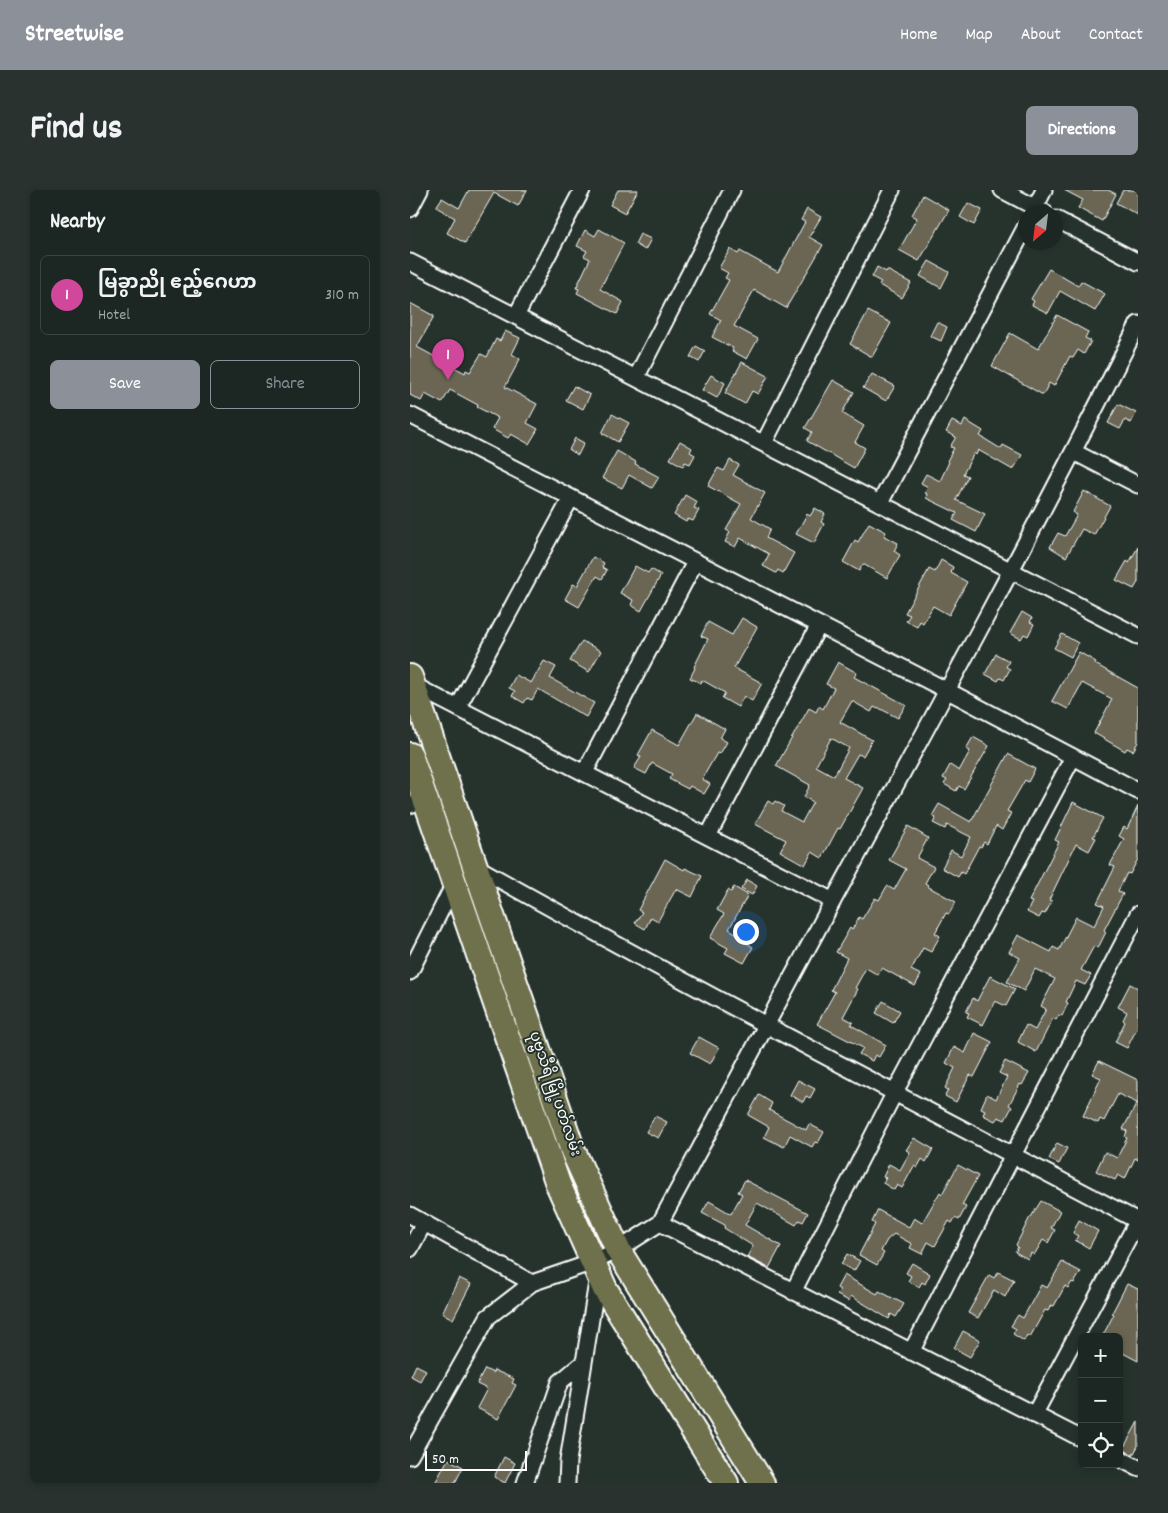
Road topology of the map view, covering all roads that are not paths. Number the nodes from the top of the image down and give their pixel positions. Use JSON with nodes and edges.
{"nodes":[{"id":1,"x":420,"y":190,"type":"edge"},
{"id":2,"x":582,"y":190,"type":"edge"},
{"id":3,"x":732,"y":190,"type":"edge"},
{"id":4,"x":892,"y":190,"type":"edge"},
{"id":5,"x":1002,"y":190,"type":"edge"},
{"id":6,"x":1044,"y":190,"type":"edge"},
{"id":7,"x":1027,"y":205,"type":"edge"},
{"id":8,"x":1039,"y":205,"type":"edge"},
{"id":9,"x":410,"y":209,"type":"edge"},
{"id":10,"x":1063,"y":223,"type":"edge"},
{"id":11,"x":1018,"y":241,"type":"edge"},
{"id":12,"x":410,"y":262,"type":"edge"},
{"id":13,"x":1138,"y":262,"type":"edge"},
{"id":14,"x":516,"y":316,"type":"junction"},
{"id":15,"x":1138,"y":324,"type":"edge"},
{"id":16,"x":636,"y":378,"type":"junction"},
{"id":17,"x":410,"y":416,"type":"edge"},
{"id":18,"x":764,"y":443,"type":"junction"},
{"id":19,"x":1074,"y":452,"type":"junction"},
{"id":20,"x":1138,"y":485,"type":"edge"},
{"id":21,"x":570,"y":498,"type":"junction"},
{"id":22,"x":880,"y":502,"type":"junction"},
{"id":23,"x":696,"y":562,"type":"junction"},
{"id":24,"x":1011,"y":570,"type":"junction"},
{"id":25,"x":819,"y":625,"type":"junction"},
{"id":26,"x":1138,"y":636,"type":"edge"},
{"id":27,"x":411,"y":681,"type":"edge"},
{"id":28,"x":948,"y":691,"type":"junction"},
{"id":29,"x":458,"y":707,"type":"junction"},
{"id":30,"x":410,"y":755,"type":"edge"},
{"id":31,"x":1073,"y":757,"type":"junction"},
{"id":32,"x":585,"y":772,"type":"junction"},
{"id":33,"x":1138,"y":791,"type":"edge"},
{"id":34,"x":418,"y":802,"type":"edge"},
{"id":35,"x":708,"y":836,"type":"junction"},
{"id":36,"x":475,"y":866,"type":"junction"},
{"id":37,"x":454,"y":884,"type":"junction"},
{"id":38,"x":833,"y":900,"type":"junction"},
{"id":39,"x":1138,"y":914,"type":"edge"},
{"id":40,"x":410,"y":972,"type":"edge"},
{"id":41,"x":766,"y":1026,"type":"junction"},
{"id":42,"x":895,"y":1092,"type":"junction"},
{"id":43,"x":1013,"y":1155,"type":"junction"},
{"id":44,"x":410,"y":1215,"type":"edge"},
{"id":45,"x":1138,"y":1221,"type":"edge"},
{"id":46,"x":424,"y":1223,"type":"junction"},
{"id":47,"x":660,"y":1224,"type":"junction"},
{"id":48,"x":410,"y":1250,"type":"edge"},
{"id":49,"x":618,"y":1250,"type":"junction"},
{"id":50,"x":596,"y":1268,"type":"junction"},
{"id":51,"x":532,"y":1283,"type":"junction"},
{"id":52,"x":793,"y":1292,"type":"junction"},
{"id":53,"x":911,"y":1352,"type":"junction"},
{"id":54,"x":584,"y":1362,"type":"junction"},
{"id":55,"x":1034,"y":1415,"type":"junction"},
{"id":56,"x":1078,"y":1437,"type":"edge"},
{"id":57,"x":410,"y":1456,"type":"edge"},
{"id":58,"x":1123,"y":1460,"type":"edge"},
{"id":59,"x":1138,"y":1468,"type":"edge"},
{"id":60,"x":525,"y":1483,"type":"edge"},
{"id":61,"x":567,"y":1483,"type":"edge"},
{"id":62,"x":726,"y":1483,"type":"edge"},
{"id":63,"x":762,"y":1483,"type":"edge"}],
"edges":[{"from":1,"to":9,"type":"street"},
{"from":2,"to":14,"type":"street"},
{"from":3,"to":16,"type":"street"},
{"from":4,"to":18,"type":"street"},
{"from":5,"to":7,"type":"street"},
{"from":6,"to":8,"type":"street"},
{"from":10,"to":13,"type":"street"},
{"from":11,"to":22,"type":"street"},
{"from":12,"to":14,"type":"street"},
{"from":14,"to":16,"type":"street"},
{"from":15,"to":19,"type":"street"},
{"from":16,"to":18,"type":"street"},
{"from":17,"to":21,"type":"street"},
{"from":18,"to":22,"type":"street"},
{"from":19,"to":20,"type":"street"},
{"from":19,"to":24,"type":"street"},
{"from":21,"to":23,"type":"street"},
{"from":21,"to":29,"type":"street"},
{"from":22,"to":24,"type":"street"},
{"from":23,"to":25,"type":"street"},
{"from":23,"to":32,"type":"street"},
{"from":24,"to":26,"type":"street"},
{"from":24,"to":28,"type":"street"},
{"from":25,"to":28,"type":"street"},
{"from":25,"to":35,"type":"street"},
{"from":27,"to":29,"type":"street"},
{"from":27,"to":36,"type":"main road","name":"ပုဗ္ဗသီရိ မြို့ပတ်လမ်း"},
{"from":28,"to":31,"type":"street"},
{"from":28,"to":38,"type":"street"},
{"from":29,"to":32,"type":"street"},
{"from":30,"to":34,"type":"main road","name":"ပုဗ္ဗသီရိ မြို့ပတ်လမ်း"},
{"from":31,"to":33,"type":"street"},
{"from":31,"to":42,"type":"street"},
{"from":32,"to":35,"type":"street"},
{"from":34,"to":37,"type":"main road","name":"ပုဗ္ဗသီရိ မြို့ပတ်လမ်း"},
{"from":35,"to":38,"type":"street"},
{"from":36,"to":41,"type":"street"},
{"from":36,"to":49,"type":"main road","name":"ပုဗ္ဗသီရိ မြို့ပတ်လမ်း"},
{"from":37,"to":40,"type":"street"},
{"from":37,"to":50,"type":"main road","name":"ပုဗ္ဗသီရိ မြို့ပတ်လမ်း"},
{"from":38,"to":41,"type":"street"},
{"from":39,"to":43,"type":"street"},
{"from":41,"to":42,"type":"street"},
{"from":41,"to":47,"type":"street"},
{"from":42,"to":43,"type":"street"},
{"from":42,"to":52,"type":"street"},
{"from":43,"to":45,"type":"street"},
{"from":43,"to":53,"type":"street"},
{"from":44,"to":46,"type":"street"},
{"from":45,"to":55,"type":"street"},
{"from":46,"to":48,"type":"street"},
{"from":46,"to":51,"type":"street"},
{"from":47,"to":49,"type":"street"},
{"from":47,"to":52,"type":"street"},
{"from":49,"to":50,"type":"street"},
{"from":49,"to":63,"type":"main road","name":"ပုဗ္ဗသီရိ မြို့ပတ်လမ်း"},
{"from":50,"to":51,"type":"street"},
{"from":50,"to":54,"type":"street"},
{"from":50,"to":62,"type":"main road","name":"ပုဗ္ဗသီရိ မြို့ပတ်လမ်း"},
{"from":51,"to":57,"type":"street"},
{"from":52,"to":53,"type":"street"},
{"from":53,"to":55,"type":"street"},
{"from":54,"to":60,"type":"street"},
{"from":54,"to":61,"type":"street"},
{"from":55,"to":56,"type":"street"},
{"from":58,"to":59,"type":"street"}]}
